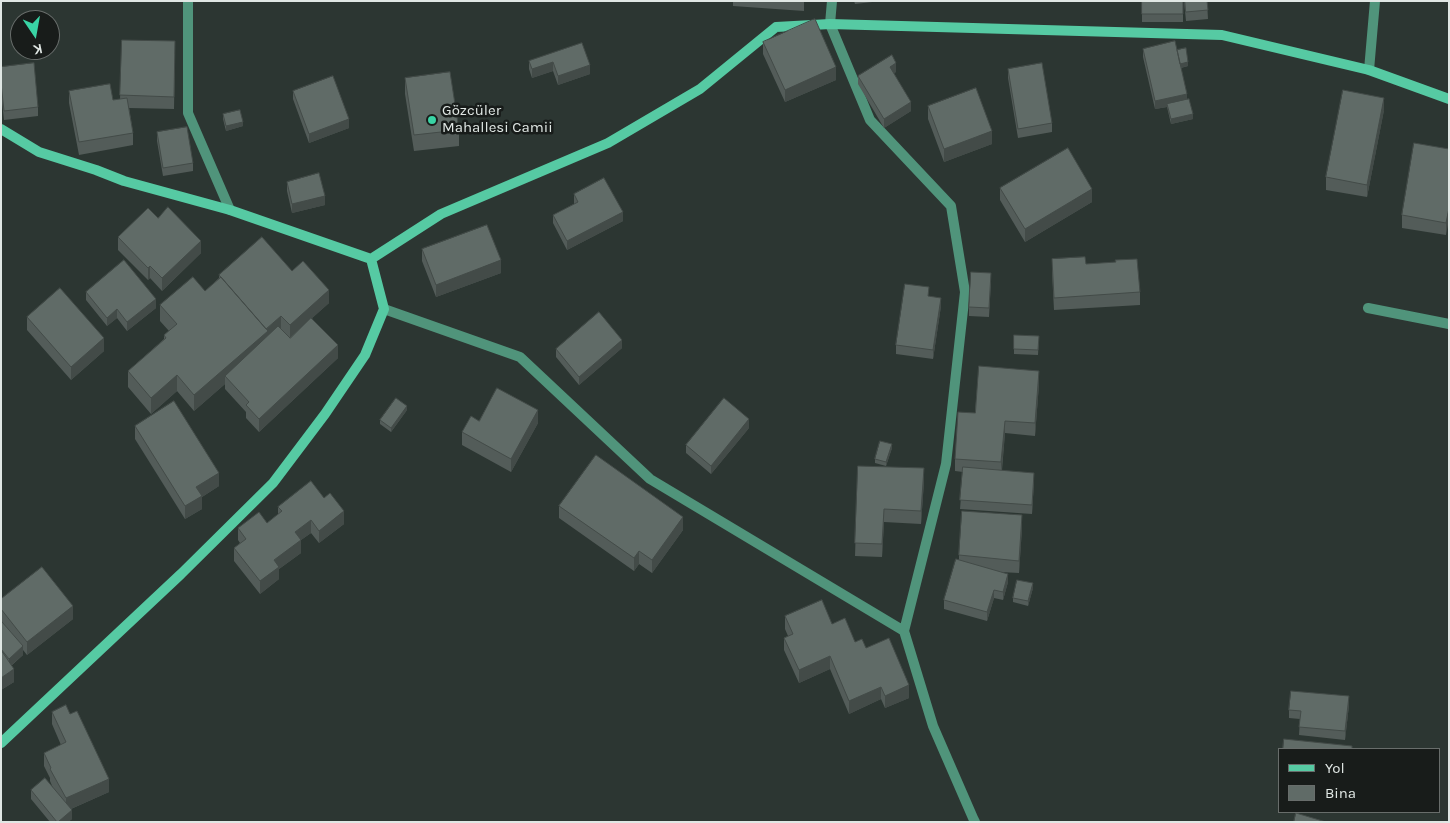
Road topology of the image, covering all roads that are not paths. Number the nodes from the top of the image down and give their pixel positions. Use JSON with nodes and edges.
{"nodes":[{"id":1,"x":188,"y":1,"type":"edge"},
{"id":2,"x":832,"y":1,"type":"edge"},
{"id":3,"x":1375,"y":1,"type":"edge"},
{"id":4,"x":830,"y":24,"type":"junction"},
{"id":5,"x":1369,"y":70,"type":"junction"},
{"id":6,"x":1449,"y":99,"type":"edge"},
{"id":7,"x":1,"y":129,"type":"edge"},
{"id":8,"x":230,"y":210,"type":"junction"},
{"id":9,"x":370,"y":259,"type":"junction"},
{"id":10,"x":1368,"y":308,"type":"dead end"},
{"id":11,"x":384,"y":309,"type":"junction"},
{"id":12,"x":1449,"y":324,"type":"edge"},
{"id":13,"x":904,"y":631,"type":"junction"},
{"id":14,"x":1,"y":743,"type":"edge"},
{"id":15,"x":975,"y":822,"type":"edge"}],
"edges":[{"from":1,"to":8,"type":"street"},
{"from":2,"to":4,"type":"street"},
{"from":3,"to":5,"type":"street"},
{"from":4,"to":5,"type":"street"},
{"from":4,"to":9,"type":"street"},
{"from":4,"to":13,"type":"street"},
{"from":5,"to":6,"type":"street"},
{"from":7,"to":8,"type":"street"},
{"from":8,"to":9,"type":"street"},
{"from":9,"to":11,"type":"street"},
{"from":10,"to":12,"type":"street"},
{"from":11,"to":13,"type":"street"},
{"from":11,"to":14,"type":"street"},
{"from":13,"to":15,"type":"street"}]}
